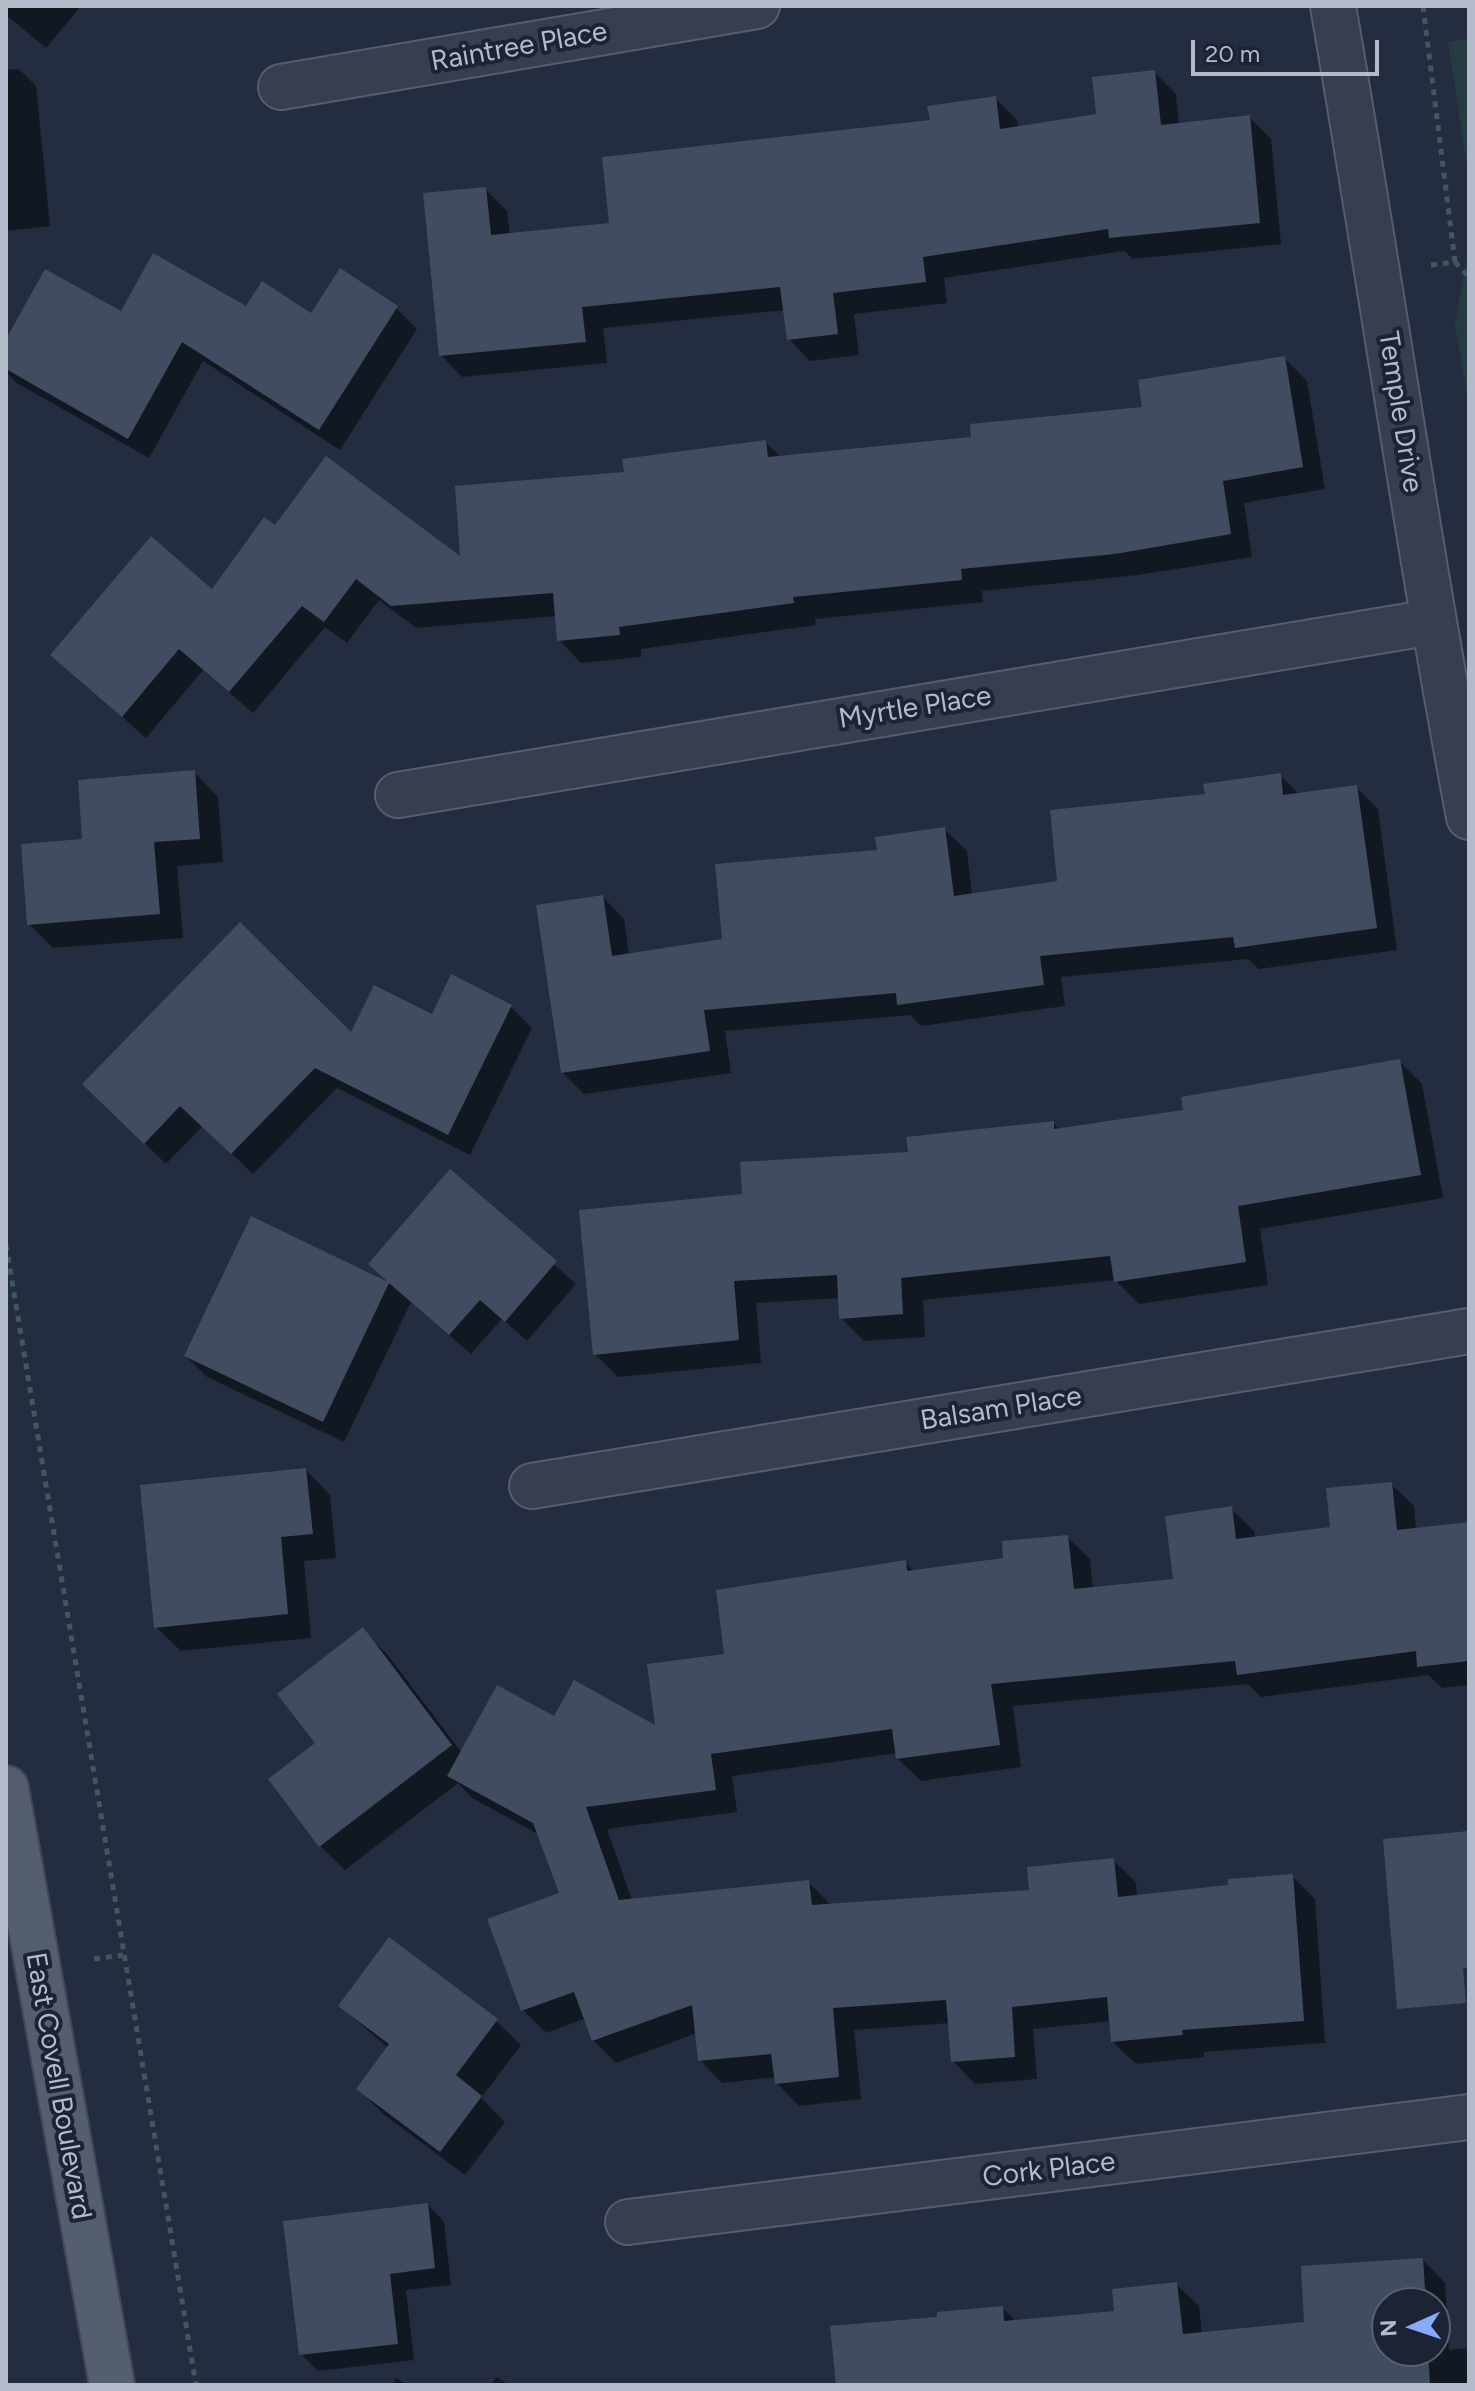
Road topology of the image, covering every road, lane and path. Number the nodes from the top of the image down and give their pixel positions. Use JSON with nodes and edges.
{"nodes":[{"id":1,"x":757,"y":6,"type":"edge"},
{"id":2,"x":1333,"y":6,"type":"edge"},
{"id":3,"x":1423,"y":6,"type":"edge"},
{"id":4,"x":281,"y":87,"type":"dead end"},
{"id":5,"x":1455,"y":262,"type":"dead end"},
{"id":6,"x":1432,"y":622,"type":"junction"},
{"id":7,"x":398,"y":795,"type":"dead end"},
{"id":8,"x":1469,"y":817,"type":"edge"},
{"id":9,"x":6,"y":1245,"type":"edge"},
{"id":10,"x":1469,"y":1331,"type":"edge"},
{"id":11,"x":532,"y":1486,"type":"dead end"},
{"id":12,"x":6,"y":1788,"type":"edge"},
{"id":13,"x":123,"y":1955,"type":"junction"},
{"id":14,"x":93,"y":1959,"type":"dead end"},
{"id":15,"x":1469,"y":2117,"type":"edge"},
{"id":16,"x":628,"y":2222,"type":"dead end"},
{"id":17,"x":112,"y":2385,"type":"edge"},
{"id":18,"x":196,"y":2385,"type":"edge"}],
"edges":[{"from":1,"to":4,"type":"street","name":"Raintree Place"},
{"from":2,"to":6,"type":"street","name":"Temple Drive"},
{"from":3,"to":5,"type":"path"},
{"from":6,"to":7,"type":"street","name":"Myrtle Place"},
{"from":6,"to":8,"type":"street","name":"Temple Drive"},
{"from":9,"to":13,"type":"path"},
{"from":10,"to":11,"type":"street","name":"Balsam Place"},
{"from":12,"to":17,"type":"main road","name":"East Covell Boulevard"},
{"from":13,"to":14,"type":"path"},
{"from":13,"to":18,"type":"path"},
{"from":15,"to":16,"type":"street","name":"Cork Place"}]}
